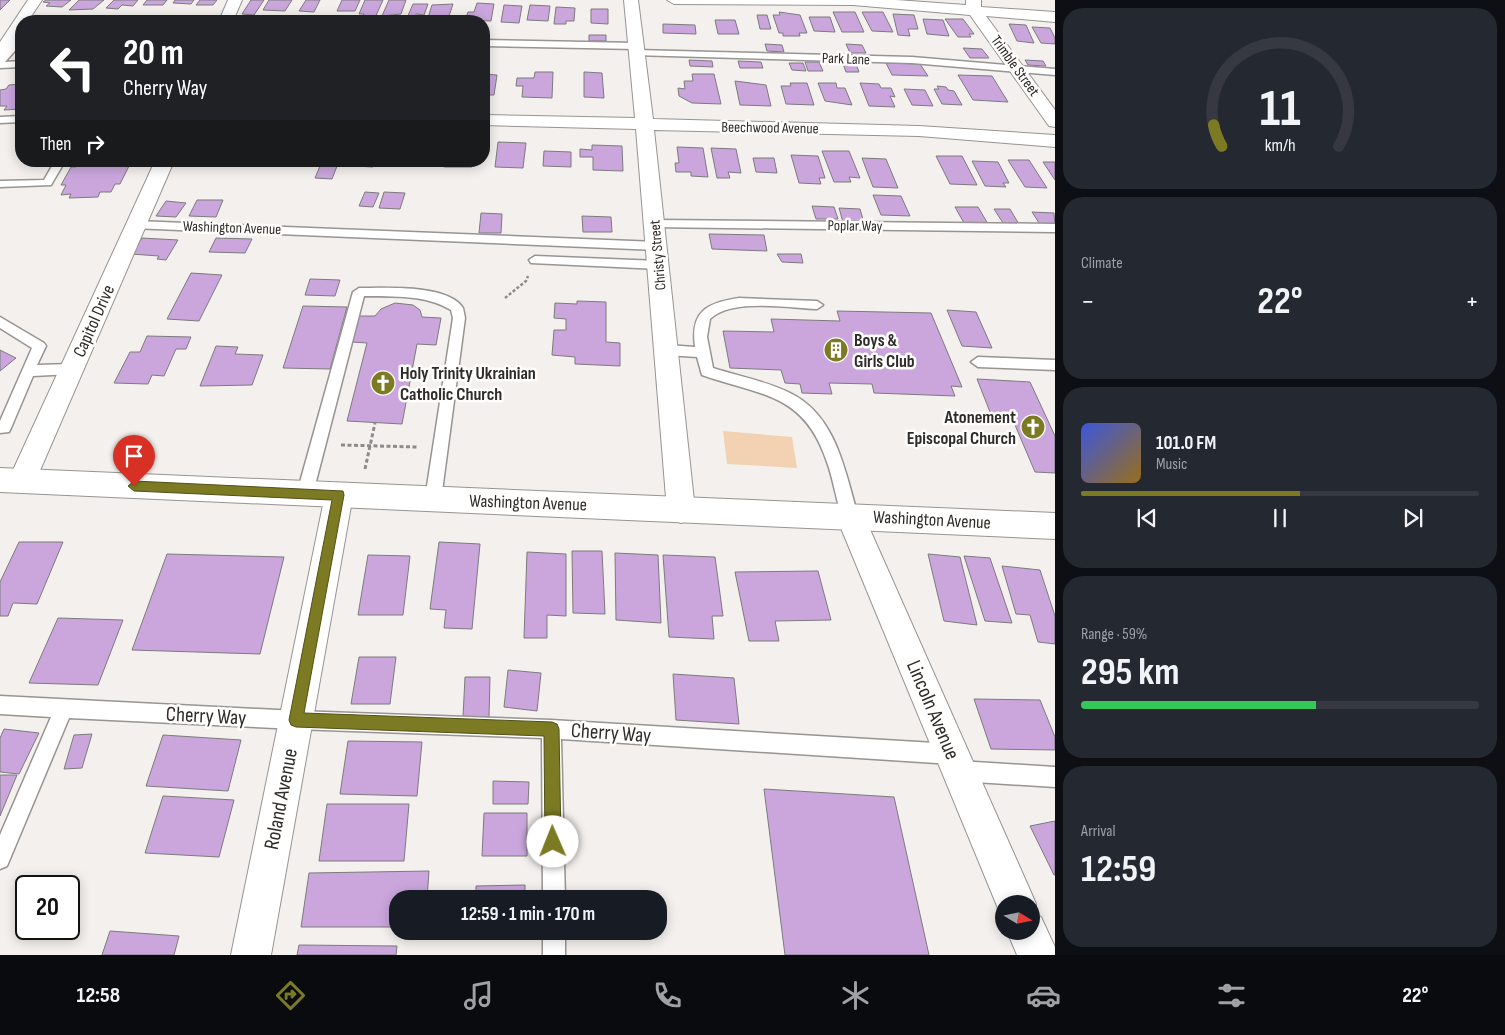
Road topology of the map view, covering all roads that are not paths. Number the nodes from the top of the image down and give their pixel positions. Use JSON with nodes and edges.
{"nodes":[{"id":1,"x":35,"y":0,"type":"edge"},
{"id":2,"x":235,"y":0,"type":"edge"},
{"id":3,"x":631,"y":0,"type":"edge"},
{"id":4,"x":674,"y":0,"type":"edge"},
{"id":5,"x":976,"y":5,"type":"edge"},
{"id":6,"x":25,"y":15,"type":"edge"},
{"id":7,"x":229,"y":15,"type":"edge"},
{"id":8,"x":1055,"y":17,"type":"edge"},
{"id":9,"x":15,"y":30,"type":"edge"},
{"id":10,"x":490,"y":43,"type":"edge"},
{"id":11,"x":15,"y":44,"type":"edge"},
{"id":12,"x":636,"y":49,"type":"junction"},
{"id":13,"x":0,"y":54,"type":"edge"},
{"id":14,"x":0,"y":64,"type":"edge"},
{"id":15,"x":15,"y":64,"type":"edge"},
{"id":16,"x":1017,"y":69,"type":"junction"},
{"id":17,"x":1055,"y":72,"type":"edge"},
{"id":18,"x":15,"y":119,"type":"edge"},
{"id":19,"x":0,"y":120,"type":"edge"},
{"id":20,"x":490,"y":120,"type":"edge"},
{"id":21,"x":1055,"y":122,"type":"edge"},
{"id":22,"x":645,"y":125,"type":"junction"},
{"id":23,"x":1055,"y":142,"type":"edge"},
{"id":24,"x":56,"y":167,"type":"edge"},
{"id":25,"x":162,"y":167,"type":"edge"},
{"id":26,"x":0,"y":184,"type":"edge"},
{"id":27,"x":656,"y":224,"type":"junction"},
{"id":28,"x":136,"y":225,"type":"junction"},
{"id":29,"x":1055,"y":228,"type":"edge"},
{"id":30,"x":658,"y":256,"type":"junction"},
{"id":31,"x":535,"y":260,"type":"road end"},
{"id":32,"x":817,"y":305,"type":"dead end"},
{"id":33,"x":0,"y":322,"type":"edge"},
{"id":34,"x":667,"y":350,"type":"junction"},
{"id":35,"x":704,"y":352,"type":"junction"},
{"id":36,"x":978,"y":362,"type":"dead end"},
{"id":37,"x":1055,"y":365,"type":"edge"},
{"id":38,"x":72,"y":369,"type":"junction"},
{"id":39,"x":28,"y":371,"type":"junction"},
{"id":40,"x":1,"y":430,"type":"edge"},
{"id":41,"x":11,"y":481,"type":"edge"},
{"id":42,"x":305,"y":494,"type":"junction"},
{"id":43,"x":339,"y":495,"type":"junction"},
{"id":44,"x":433,"y":499,"type":"junction"},
{"id":45,"x":681,"y":510,"type":"junction"},
{"id":46,"x":850,"y":516,"type":"junction"},
{"id":47,"x":1055,"y":526,"type":"edge"},
{"id":48,"x":0,"y":705,"type":"edge"},
{"id":49,"x":64,"y":708,"type":"junction"},
{"id":50,"x":296,"y":720,"type":"junction"},
{"id":51,"x":552,"y":729,"type":"junction"},
{"id":52,"x":955,"y":762,"type":"junction"},
{"id":53,"x":1055,"y":777,"type":"edge"},
{"id":54,"x":0,"y":860,"type":"edge"},
{"id":55,"x":554,"y":890,"type":"edge"},
{"id":56,"x":1012,"y":895,"type":"edge"},
{"id":57,"x":554,"y":940,"type":"edge"},
{"id":58,"x":1032,"y":940,"type":"edge"},
{"id":59,"x":251,"y":955,"type":"edge"},
{"id":60,"x":554,"y":955,"type":"edge"},
{"id":61,"x":1038,"y":955,"type":"edge"}],
"edges":[{"from":1,"to":6,"type":"street"},
{"from":2,"to":7,"type":"street"},
{"from":3,"to":12,"type":"street","name":"Christy Street"},
{"from":4,"to":5,"type":"street"},
{"from":5,"to":8,"type":"street"},
{"from":5,"to":16,"type":"street","name":"Trimble Street"},
{"from":9,"to":13,"type":"street"},
{"from":10,"to":12,"type":"lane","name":"Park Lane"},
{"from":11,"to":14,"type":"lane"},
{"from":12,"to":16,"type":"lane","name":"Park Lane"},
{"from":12,"to":22,"type":"street","name":"Christy Street"},
{"from":14,"to":15,"type":"lane"},
{"from":16,"to":17,"type":"lane","name":"Park Lane"},
{"from":16,"to":21,"type":"street","name":"Trimble Street"},
{"from":18,"to":19,"type":"lane"},
{"from":20,"to":22,"type":"street","name":"Beechwood Avenue"},
{"from":22,"to":23,"type":"street","name":"Beechwood Avenue"},
{"from":22,"to":27,"type":"street","name":"Christy Street"},
{"from":24,"to":26,"type":"lane"},
{"from":25,"to":28,"type":"street","name":"Capitol Drive"},
{"from":27,"to":29,"type":"lane","name":"Poplar Way"},
{"from":27,"to":30,"type":"street","name":"Christy Street"},
{"from":28,"to":30,"type":"lane","name":"Washington Avenue"},
{"from":28,"to":38,"type":"street","name":"Capitol Drive"},
{"from":30,"to":31,"type":"lane"},
{"from":30,"to":34,"type":"street","name":"Christy Street"},
{"from":32,"to":35,"type":"lane"},
{"from":33,"to":39,"type":"lane"},
{"from":34,"to":35,"type":"lane"},
{"from":34,"to":45,"type":"street","name":"Christy Street"},
{"from":35,"to":46,"type":"lane"},
{"from":36,"to":37,"type":"lane"},
{"from":38,"to":39,"type":"lane"},
{"from":38,"to":41,"type":"street","name":"Capitol Drive"},
{"from":39,"to":40,"type":"lane"},
{"from":41,"to":42,"type":"street","name":"Washington Avenue"},
{"from":42,"to":43,"type":"street","name":"Washington Avenue"},
{"from":42,"to":44,"type":"lane"},
{"from":43,"to":44,"type":"street","name":"Washington Avenue"},
{"from":43,"to":50,"type":"street","name":"Roland Avenue"},
{"from":44,"to":45,"type":"street","name":"Washington Avenue"},
{"from":45,"to":46,"type":"street","name":"Washington Avenue"},
{"from":46,"to":47,"type":"street","name":"Washington Avenue"},
{"from":46,"to":52,"type":"street","name":"Lincoln Avenue"},
{"from":48,"to":49,"type":"lane","name":"Cherry Way"},
{"from":49,"to":50,"type":"lane","name":"Cherry Way"},
{"from":49,"to":54,"type":"lane"},
{"from":50,"to":51,"type":"lane","name":"Cherry Way"},
{"from":50,"to":59,"type":"street","name":"Roland Avenue"},
{"from":51,"to":52,"type":"lane","name":"Cherry Way"},
{"from":51,"to":55,"type":"lane"},
{"from":52,"to":53,"type":"lane","name":"Cherry Way"},
{"from":52,"to":56,"type":"street","name":"Lincoln Avenue"},
{"from":57,"to":60,"type":"lane"},
{"from":58,"to":61,"type":"street"}]}
